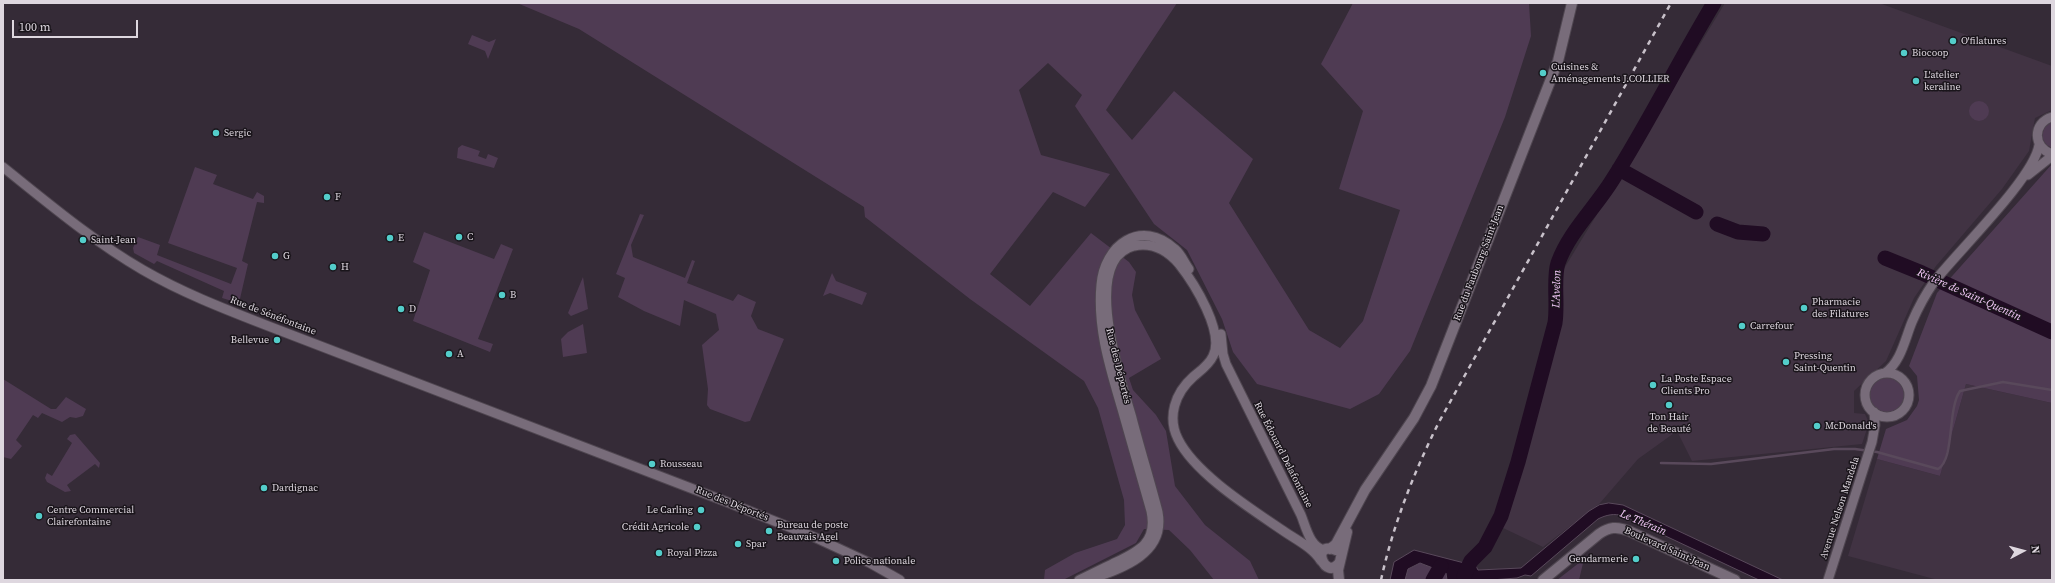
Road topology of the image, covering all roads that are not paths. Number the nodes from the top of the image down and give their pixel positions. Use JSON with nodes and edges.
{"nodes":[{"id":1,"x":1572,"y":3,"type":"edge"},
{"id":2,"x":2052,"y":117,"type":"edge"},
{"id":3,"x":2039,"y":145,"type":"junction"},
{"id":4,"x":2052,"y":155,"type":"edge"},
{"id":5,"x":3,"y":167,"type":"edge"},
{"id":6,"x":2016,"y":187,"type":"junction"},
{"id":7,"x":1904,"y":343,"type":"junction"},
{"id":8,"x":1226,"y":364,"type":"joint"},
{"id":9,"x":1886,"y":373,"type":"junction"},
{"id":10,"x":1902,"y":378,"type":"junction"},
{"id":11,"x":1874,"y":412,"type":"junction"},
{"id":12,"x":1891,"y":417,"type":"junction"},
{"id":13,"x":560,"y":437,"type":"joint"},
{"id":14,"x":1872,"y":444,"type":"junction"},
{"id":15,"x":1355,"y":509,"type":"junction"},
{"id":16,"x":1328,"y":549,"type":"junction"},
{"id":17,"x":1340,"y":560,"type":"junction"},
{"id":18,"x":1324,"y":564,"type":"junction"},
{"id":19,"x":900,"y":580,"type":"edge"},
{"id":20,"x":1079,"y":580,"type":"edge"},
{"id":21,"x":1088,"y":580,"type":"edge"},
{"id":22,"x":1332,"y":580,"type":"edge"},
{"id":23,"x":1339,"y":580,"type":"edge"},
{"id":24,"x":1543,"y":580,"type":"edge"},
{"id":25,"x":1735,"y":580,"type":"edge"},
{"id":26,"x":1828,"y":580,"type":"edge"}],
"edges":[{"from":1,"to":15,"type":"main road","name":"Rue du Faubourg Saint-Jean"},
{"from":2,"to":3,"type":"street"},
{"from":3,"to":4,"type":"street"},
{"from":3,"to":6,"type":"street","name":"Avenue Nelson Mandela"},
{"from":4,"to":6,"type":"street","name":"Avenue Nelson Mandela"},
{"from":5,"to":13,"type":"street","name":"Rue de Sénéfontaine"},
{"from":6,"to":7,"type":"street","name":"Avenue Nelson Mandela"},
{"from":7,"to":9,"type":"street","name":"Avenue Nelson Mandela"},
{"from":7,"to":10,"type":"street","name":"Avenue Nelson Mandela"},
{"from":8,"to":16,"type":"street","name":"Rue Édouard Delafontaine"},
{"from":8,"to":20,"type":"street","name":"Rue des Déportés"},
{"from":9,"to":10,"type":"street"},
{"from":9,"to":11,"type":"street","name":"Avenue Nelson Mandela"},
{"from":10,"to":12,"type":"street","name":"Avenue Nelson Mandela"},
{"from":11,"to":12,"type":"street"},
{"from":11,"to":14,"type":"street","name":"Avenue Nelson Mandela"},
{"from":12,"to":14,"type":"street","name":"Avenue Nelson Mandela"},
{"from":13,"to":19,"type":"street","name":"Rue des Déportés"},
{"from":14,"to":26,"type":"street","name":"Avenue Nelson Mandela"},
{"from":15,"to":16,"type":"main road","name":"Rue du Faubourg Saint-Jean"},
{"from":15,"to":17,"type":"main road","name":"Rue du Faubourg Saint-Jean"},
{"from":16,"to":17,"type":"main road"},
{"from":16,"to":18,"type":"main road"},
{"from":17,"to":18,"type":"main road"},
{"from":17,"to":23,"type":"main road"},
{"from":18,"to":21,"type":"street","name":"Rue des Déportés"},
{"from":18,"to":22,"type":"main road","name":"Rue des Déportés"},
{"from":24,"to":25,"type":"main road","name":"Boulevard Saint-Jean"}]}
